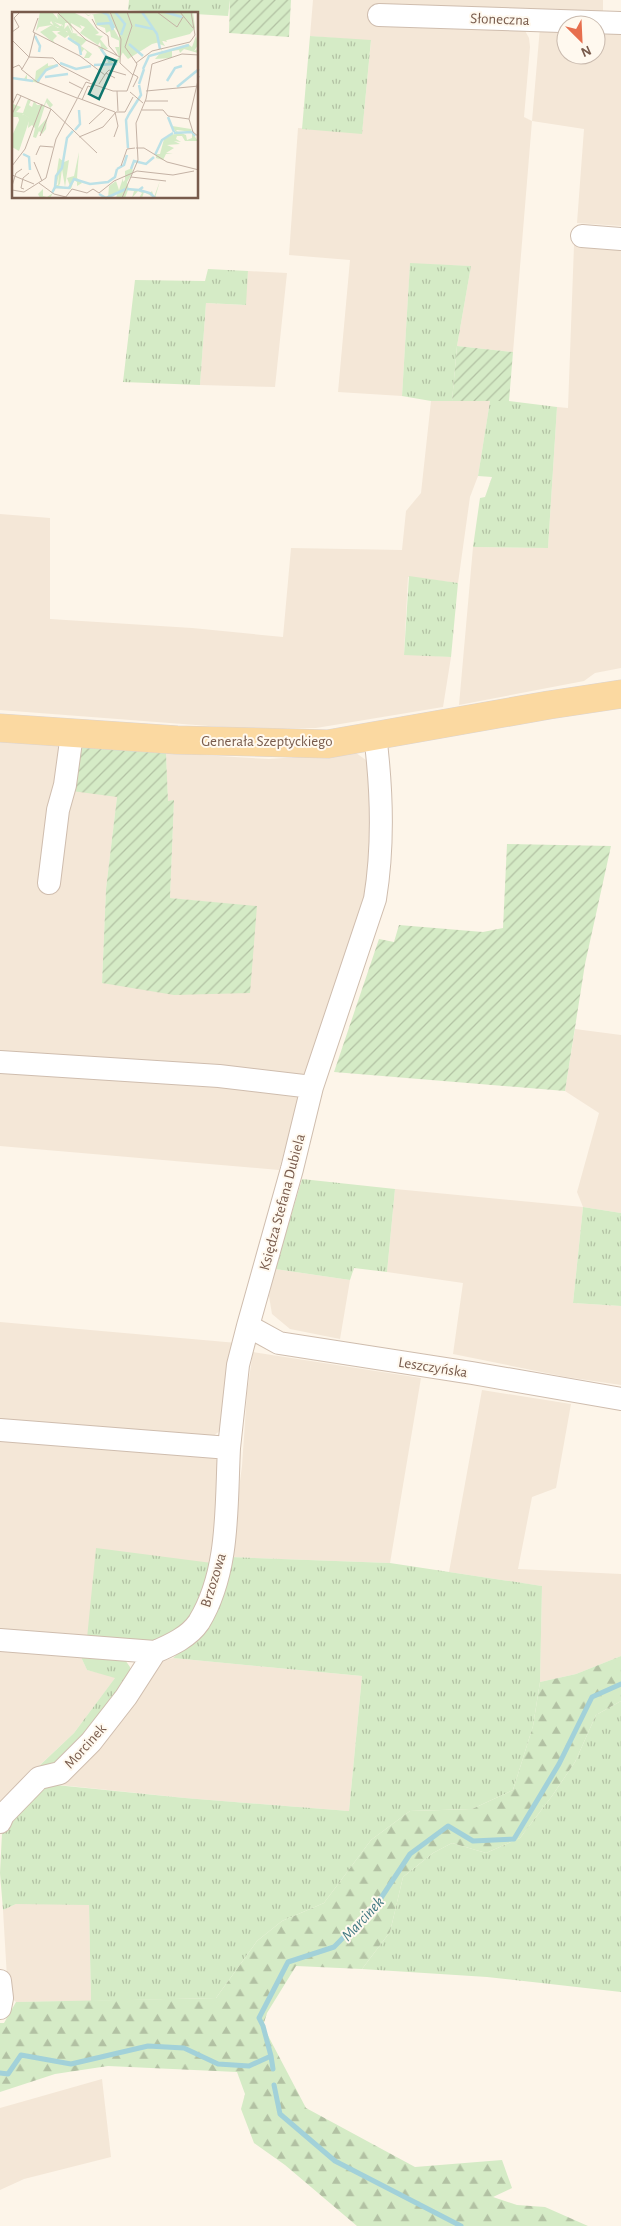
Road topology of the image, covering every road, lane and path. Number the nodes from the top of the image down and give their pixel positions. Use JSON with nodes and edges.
{"nodes":[{"id":1,"x":379,"y":15,"type":"dead end"},
{"id":2,"x":621,"y":23,"type":"edge"},
{"id":3,"x":582,"y":236,"type":"dead end"},
{"id":4,"x":621,"y":239,"type":"edge"},
{"id":5,"x":621,"y":694,"type":"edge"},
{"id":6,"x":0,"y":728,"type":"edge"},
{"id":7,"x":72,"y":734,"type":"junction"},
{"id":8,"x":375,"y":735,"type":"junction"},
{"id":9,"x":50,"y":883,"type":"dead end"},
{"id":10,"x":0,"y":1062,"type":"edge"},
{"id":11,"x":312,"y":1087,"type":"junction"},
{"id":12,"x":248,"y":1326,"type":"junction"},
{"id":13,"x":621,"y":1399,"type":"edge"},
{"id":14,"x":0,"y":1430,"type":"edge"},
{"id":15,"x":229,"y":1448,"type":"junction"},
{"id":16,"x":0,"y":1640,"type":"edge"},
{"id":17,"x":155,"y":1652,"type":"junction"},
{"id":18,"x":0,"y":1822,"type":"edge"},
{"id":19,"x":0,"y":1981,"type":"edge"},
{"id":20,"x":0,"y":2008,"type":"edge"}],
"edges":[{"from":1,"to":2,"type":"street","name":"Słoneczna"},
{"from":3,"to":4,"type":"street"},
{"from":5,"to":8,"type":"main road","name":"Generała Szeptyckiego"},
{"from":6,"to":7,"type":"main road","name":"Generała Szeptyckiego"},
{"from":7,"to":8,"type":"main road","name":"Generała Szeptyckiego"},
{"from":7,"to":9,"type":"street"},
{"from":8,"to":11,"type":"street","name":"Księdza Stefana Dubiela"},
{"from":10,"to":11,"type":"street"},
{"from":11,"to":12,"type":"street","name":"Księdza Stefana Dubiela"},
{"from":12,"to":13,"type":"street","name":"Leszczyńska"},
{"from":12,"to":15,"type":"street","name":"Księdza Stefana Dubiela"},
{"from":14,"to":15,"type":"street"},
{"from":15,"to":17,"type":"street","name":"Brzozowa"},
{"from":16,"to":17,"type":"street","name":"Brzozowa"},
{"from":17,"to":18,"type":"street","name":"Morcinek"},
{"from":19,"to":20,"type":"street"}]}
